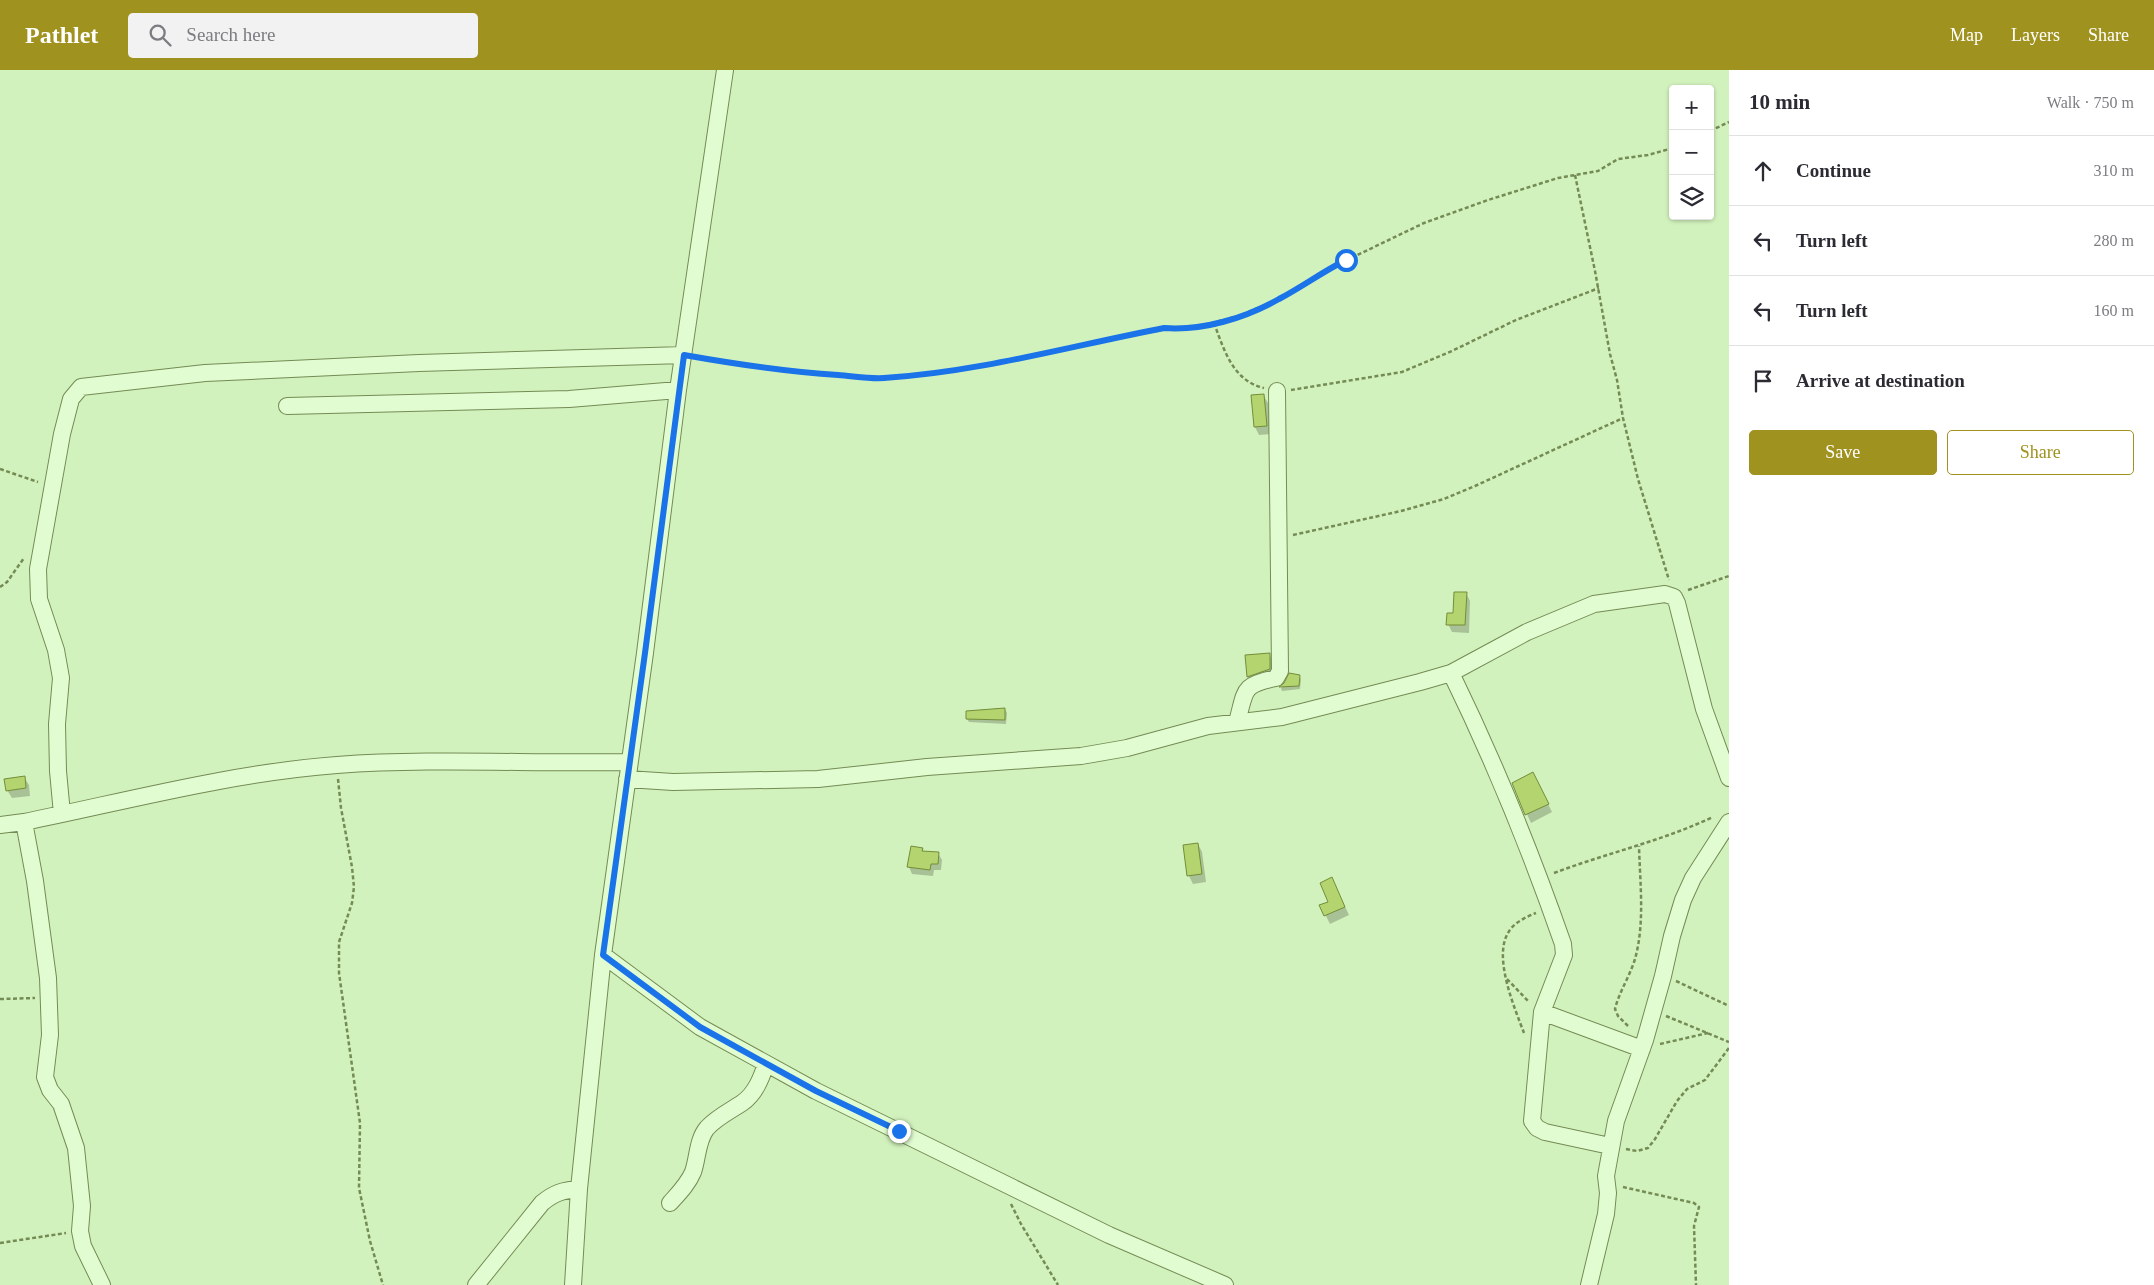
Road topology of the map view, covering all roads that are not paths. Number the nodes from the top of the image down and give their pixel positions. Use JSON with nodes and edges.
{"nodes":[{"id":1,"x":725,"y":70,"type":"edge"},
{"id":2,"x":684,"y":355,"type":"junction"},
{"id":3,"x":678,"y":390,"type":"junction"},
{"id":4,"x":1277,"y":391,"type":"road end"},
{"id":5,"x":287,"y":406,"type":"dead end"},
{"id":6,"x":1451,"y":673,"type":"junction"},
{"id":7,"x":1237,"y":722,"type":"junction"},
{"id":8,"x":629,"y":762,"type":"junction"},
{"id":9,"x":1729,"y":778,"type":"edge"},
{"id":10,"x":627,"y":780,"type":"junction"},
{"id":11,"x":62,"y":814,"type":"junction"},
{"id":12,"x":1725,"y":817,"type":"edge"},
{"id":13,"x":24,"y":822,"type":"junction"},
{"id":14,"x":0,"y":825,"type":"edge"},
{"id":15,"x":603,"y":955,"type":"junction"},
{"id":16,"x":1542,"y":1012,"type":"junction"},
{"id":17,"x":1643,"y":1044,"type":"junction"},
{"id":18,"x":766,"y":1064,"type":"junction"},
{"id":19,"x":1610,"y":1146,"type":"junction"},
{"id":20,"x":578,"y":1189,"type":"junction"},
{"id":21,"x":670,"y":1203,"type":"dead end"},
{"id":22,"x":102,"y":1285,"type":"edge"},
{"id":23,"x":476,"y":1285,"type":"edge"},
{"id":24,"x":573,"y":1285,"type":"edge"},
{"id":25,"x":1226,"y":1285,"type":"edge"},
{"id":26,"x":1589,"y":1285,"type":"edge"}],
"edges":[{"from":1,"to":2,"type":"street"},
{"from":2,"to":3,"type":"street"},
{"from":2,"to":11,"type":"street"},
{"from":3,"to":5,"type":"street"},
{"from":3,"to":8,"type":"street"},
{"from":4,"to":7,"type":"street"},
{"from":6,"to":7,"type":"street"},
{"from":6,"to":9,"type":"street"},
{"from":6,"to":16,"type":"street"},
{"from":7,"to":10,"type":"street"},
{"from":8,"to":10,"type":"street"},
{"from":8,"to":11,"type":"street"},
{"from":10,"to":15,"type":"street"},
{"from":11,"to":13,"type":"street"},
{"from":12,"to":17,"type":"street"},
{"from":13,"to":14,"type":"street"},
{"from":13,"to":22,"type":"street"},
{"from":15,"to":18,"type":"street"},
{"from":15,"to":20,"type":"street"},
{"from":16,"to":17,"type":"street"},
{"from":16,"to":19,"type":"street"},
{"from":17,"to":19,"type":"street"},
{"from":18,"to":21,"type":"street"},
{"from":18,"to":25,"type":"street"},
{"from":19,"to":26,"type":"street"},
{"from":20,"to":23,"type":"street"},
{"from":20,"to":24,"type":"street"}]}
